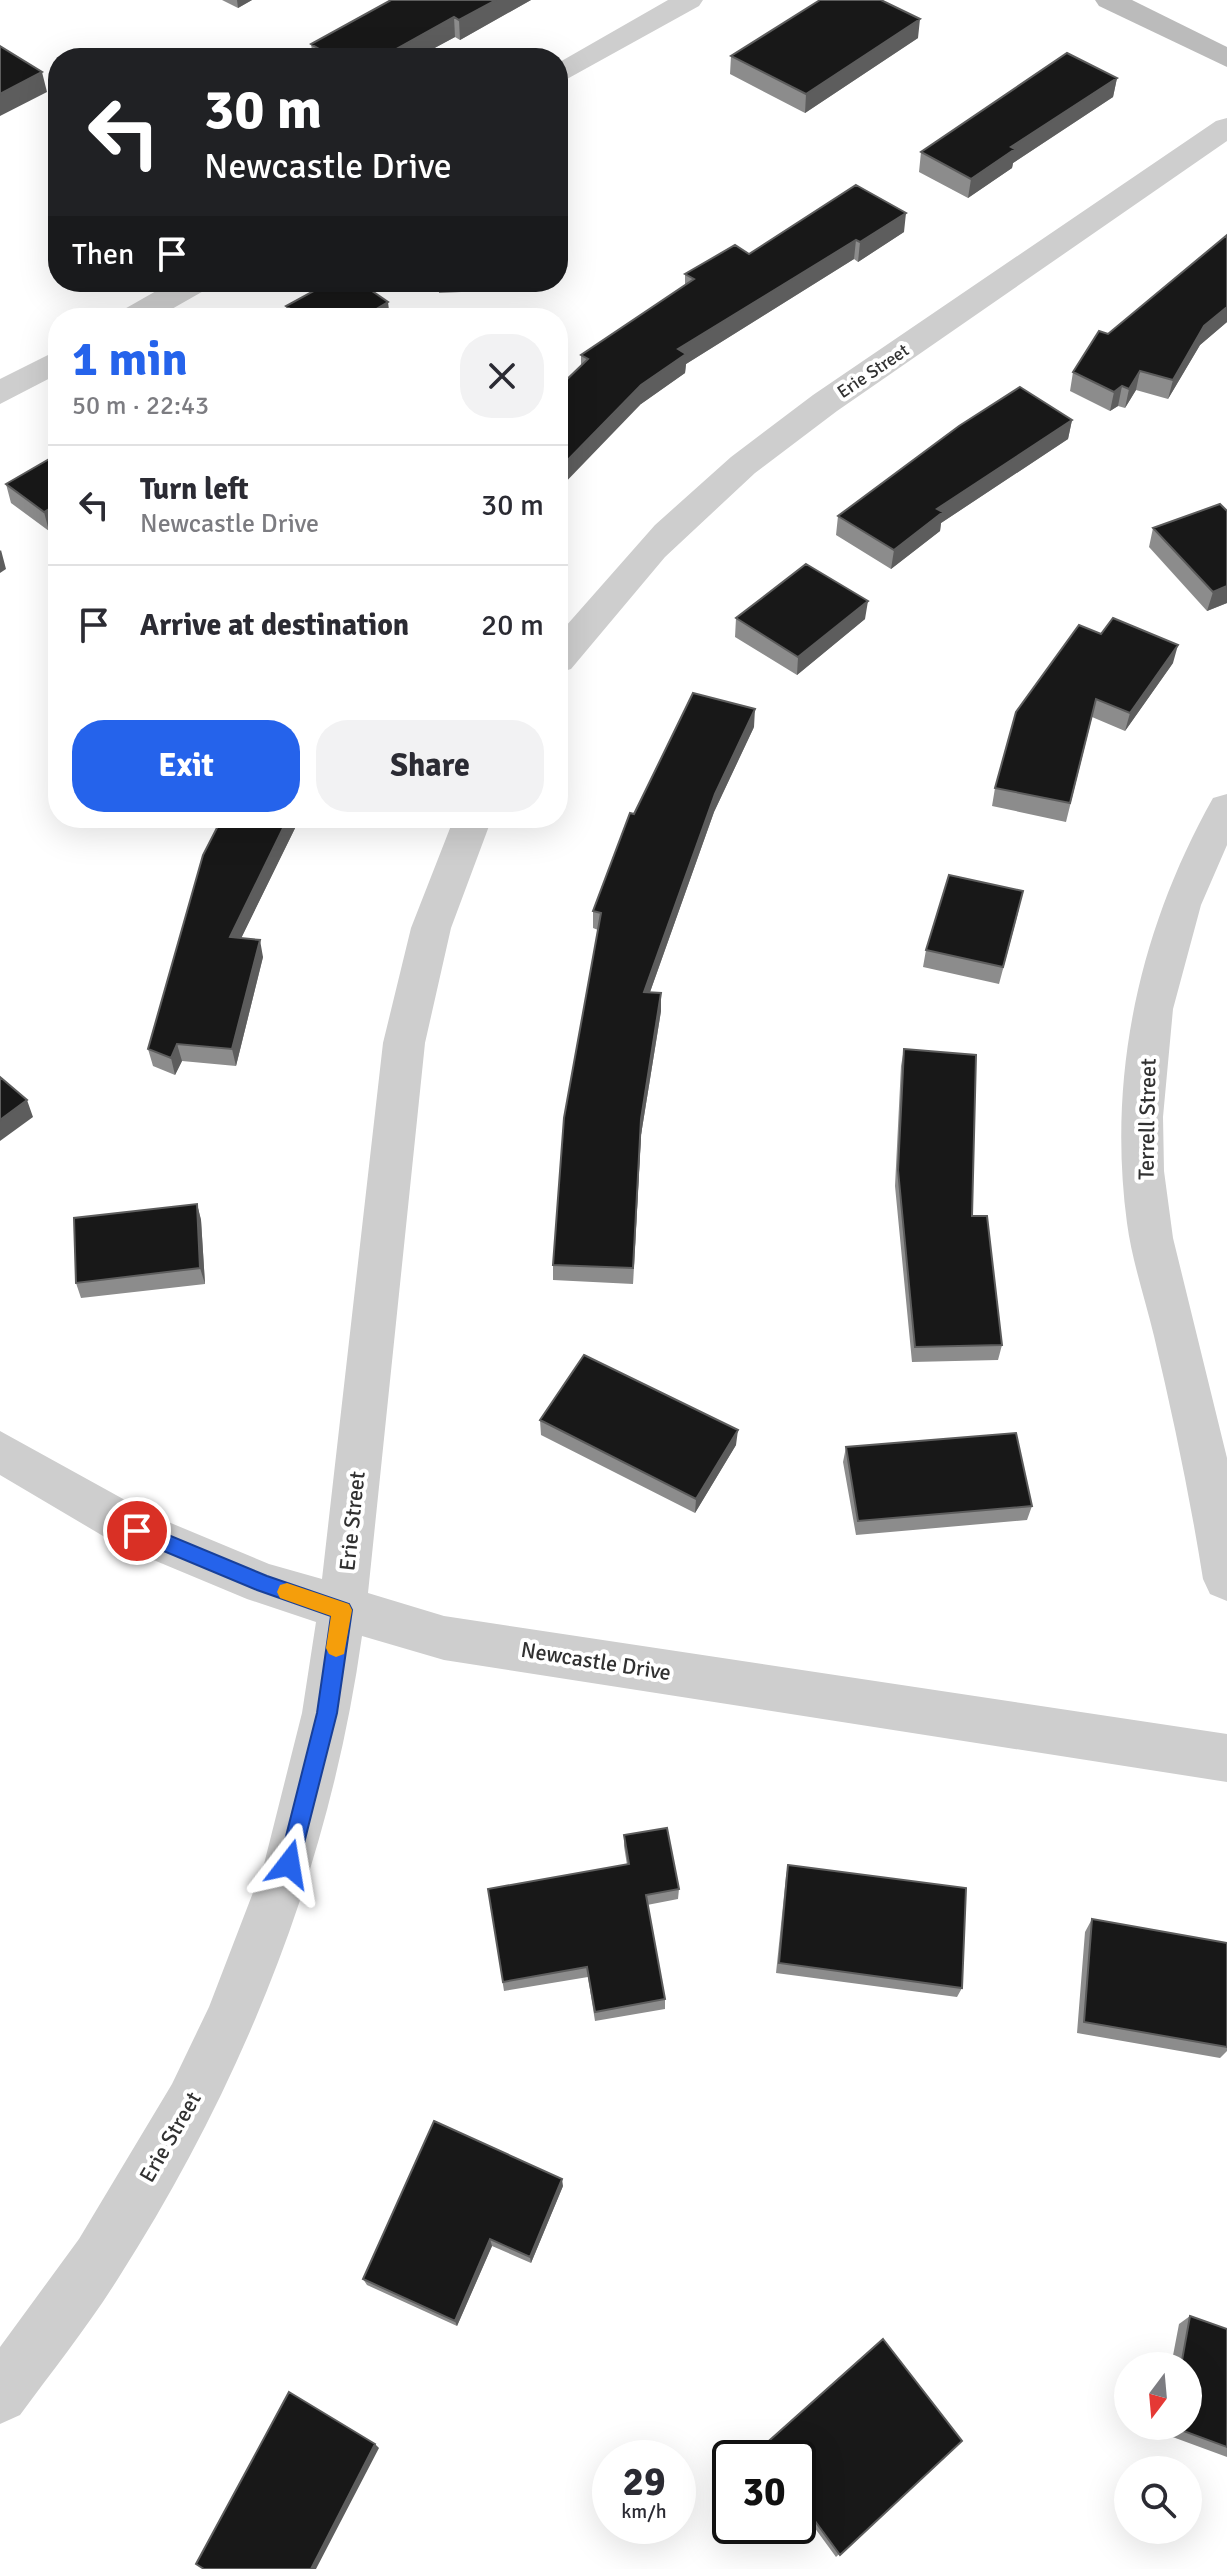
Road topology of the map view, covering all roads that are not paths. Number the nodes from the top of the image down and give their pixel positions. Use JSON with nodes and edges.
{"nodes":[{"id":1,"x":689,"y":0,"type":"edge"},
{"id":2,"x":1109,"y":0,"type":"edge"},
{"id":3,"x":1227,"y":58,"type":"edge"},
{"id":4,"x":568,"y":69,"type":"edge"},
{"id":5,"x":1227,"y":127,"type":"edge"},
{"id":6,"x":178,"y":292,"type":"edge"},
{"id":7,"x":150,"y":308,"type":"edge"},
{"id":8,"x":48,"y":366,"type":"edge"},
{"id":9,"x":0,"y":393,"type":"edge"},
{"id":10,"x":568,"y":647,"type":"edge"},
{"id":11,"x":1227,"y":808,"type":"edge"},
{"id":12,"x":469,"y":828,"type":"edge"},
{"id":13,"x":0,"y":1451,"type":"edge"},
{"id":14,"x":1227,"y":1579,"type":"edge"},
{"id":15,"x":342,"y":1610,"type":"junction"},
{"id":16,"x":1227,"y":1758,"type":"edge"},
{"id":17,"x":0,"y":2395,"type":"edge"}],
"edges":[{"from":1,"to":4,"type":"street"},
{"from":2,"to":3,"type":"street"},
{"from":5,"to":10,"type":"street","name":"Erie Street"},
{"from":6,"to":7,"type":"street"},
{"from":8,"to":9,"type":"street"},
{"from":11,"to":14,"type":"street","name":"Terrell Street"},
{"from":12,"to":15,"type":"street","name":"Erie Street"},
{"from":13,"to":15,"type":"street","name":"Newcastle Drive"},
{"from":15,"to":16,"type":"street","name":"Newcastle Drive"},
{"from":15,"to":17,"type":"street","name":"Erie Street"}]}
